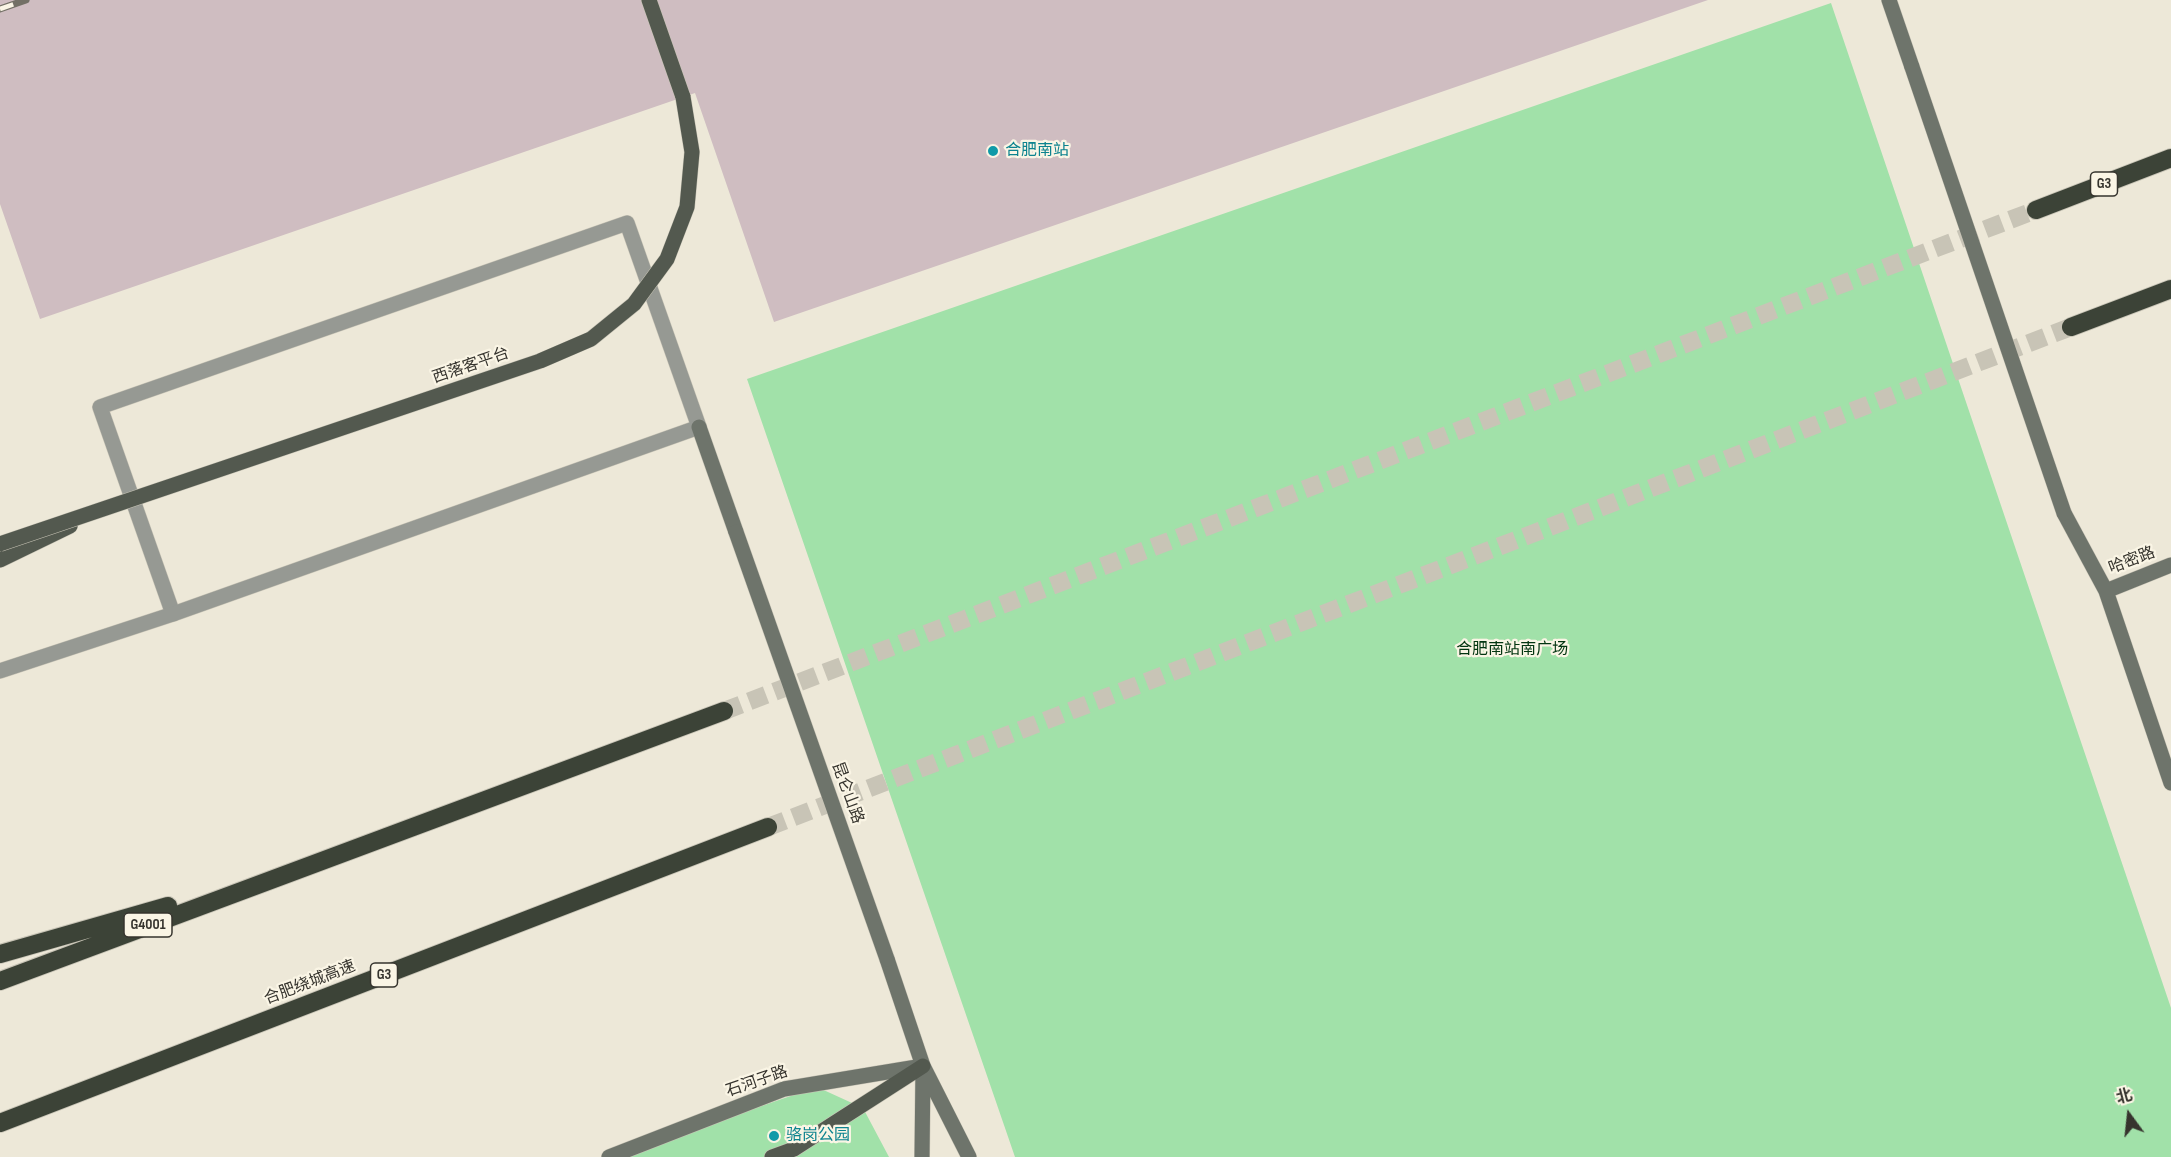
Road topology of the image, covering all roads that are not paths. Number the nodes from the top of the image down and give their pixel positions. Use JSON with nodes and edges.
{"nodes":[{"id":1,"x":650,"y":0,"type":"edge"},
{"id":2,"x":1889,"y":0,"type":"edge"},
{"id":3,"x":2171,"y":158,"type":"edge"},
{"id":4,"x":2036,"y":210,"type":"tunnel mouth"},
{"id":5,"x":2171,"y":290,"type":"edge"},
{"id":6,"x":2071,"y":327,"type":"tunnel mouth"},
{"id":7,"x":699,"y":428,"type":"junction"},
{"id":8,"x":103,"y":510,"type":"junction"},
{"id":9,"x":0,"y":544,"type":"edge"},
{"id":10,"x":0,"y":560,"type":"edge"},
{"id":11,"x":2171,"y":565,"type":"edge"},
{"id":12,"x":2106,"y":591,"type":"junction"},
{"id":13,"x":173,"y":614,"type":"junction"},
{"id":14,"x":0,"y":671,"type":"edge"},
{"id":15,"x":724,"y":711,"type":"tunnel mouth"},
{"id":16,"x":2171,"y":783,"type":"edge"},
{"id":17,"x":768,"y":827,"type":"tunnel mouth"},
{"id":18,"x":297,"y":869,"type":"junction"},
{"id":19,"x":0,"y":954,"type":"edge"},
{"id":20,"x":0,"y":981,"type":"edge"},
{"id":21,"x":922,"y":1066,"type":"junction"},
{"id":22,"x":0,"y":1123,"type":"edge"},
{"id":23,"x":609,"y":1157,"type":"edge"},
{"id":24,"x":772,"y":1157,"type":"edge"},
{"id":25,"x":922,"y":1157,"type":"edge"},
{"id":26,"x":969,"y":1157,"type":"edge"}],
"edges":[{"from":1,"to":8,"type":"main road","name":"西落客平台","bridge":true},
{"from":2,"to":12,"type":"street","bridge":true},
{"from":3,"to":4,"type":"highway","number":"G3"},
{"from":5,"to":6,"type":"highway"},
{"from":7,"to":13,"type":"street"},
{"from":7,"to":13,"type":"street"},
{"from":7,"to":21,"type":"street","name":"昆仑山路","bridge":true},
{"from":8,"to":9,"type":"main road","name":"西落客平台","bridge":true},
{"from":8,"to":10,"type":"main road","bridge":true},
{"from":11,"to":12,"type":"street","name":"哈密路"},
{"from":12,"to":16,"type":"street"},
{"from":13,"to":14,"type":"street"},
{"from":15,"to":18,"type":"highway"},
{"from":17,"to":22,"type":"highway","name":"合肥绕城高速","number":"G3"},
{"from":18,"to":19,"type":"highway"},
{"from":18,"to":20,"type":"highway","number":"G4001"},
{"from":21,"to":23,"type":"street","name":"石河子路"},
{"from":21,"to":24,"type":"main road"},
{"from":21,"to":25,"type":"street","name":"昆仑山路"},
{"from":21,"to":26,"type":"street","name":"昆仑山路"}]}
